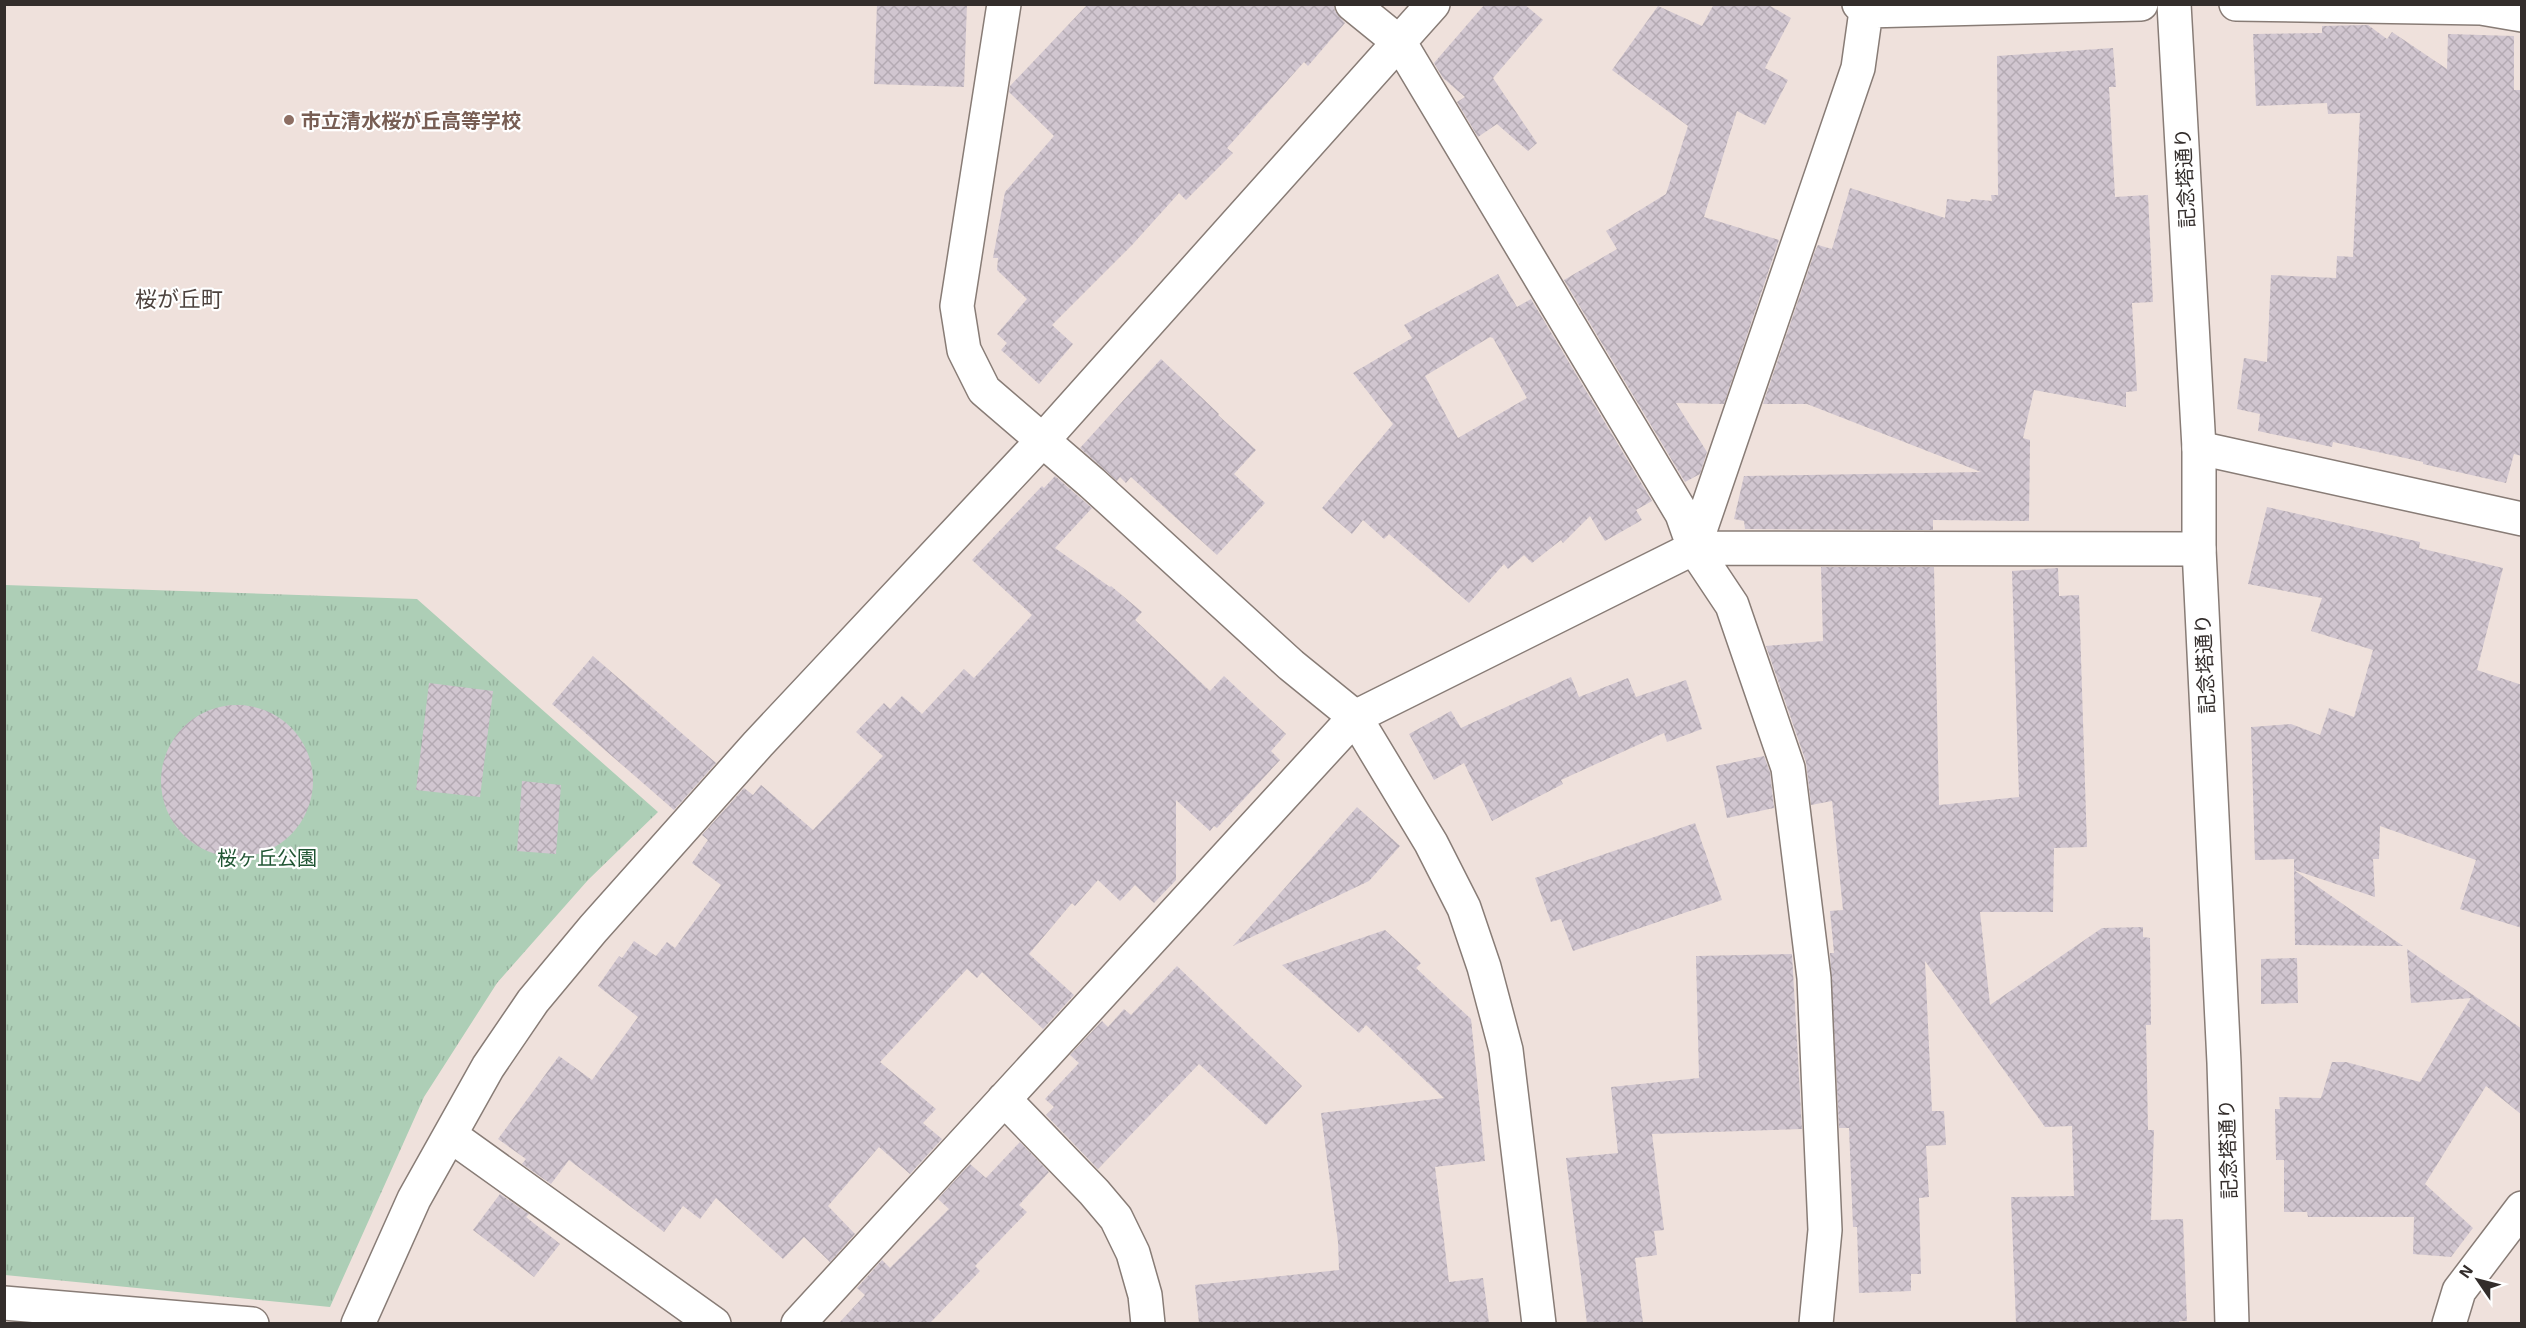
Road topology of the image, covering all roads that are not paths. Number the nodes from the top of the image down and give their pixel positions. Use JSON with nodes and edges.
{"nodes":[{"id":1,"x":1004,"y":4,"type":"edge"},
{"id":2,"x":1352,"y":4,"type":"edge"},
{"id":3,"x":1433,"y":4,"type":"edge"},
{"id":4,"x":2141,"y":4,"type":"edge"},
{"id":5,"x":2174,"y":4,"type":"edge"},
{"id":6,"x":2236,"y":4,"type":"edge"},
{"id":7,"x":1863,"y":8,"type":"edge"},
{"id":8,"x":2522,"y":15,"type":"edge"},
{"id":9,"x":1400,"y":43,"type":"junction"},
{"id":10,"x":1043,"y":440,"type":"junction"},
{"id":11,"x":2199,"y":448,"type":"junction"},
{"id":12,"x":2522,"y":519,"type":"edge"},
{"id":13,"x":1694,"y":549,"type":"junction"},
{"id":14,"x":2199,"y":549,"type":"junction"},
{"id":15,"x":1355,"y":717,"type":"junction"},
{"id":16,"x":1004,"y":1099,"type":"junction"},
{"id":17,"x":450,"y":1135,"type":"junction"},
{"id":18,"x":2522,"y":1208,"type":"edge"},
{"id":19,"x":4,"y":1303,"type":"edge"},
{"id":20,"x":252,"y":1323,"type":"edge"},
{"id":21,"x":358,"y":1323,"type":"edge"},
{"id":22,"x":714,"y":1323,"type":"edge"},
{"id":23,"x":798,"y":1323,"type":"edge"},
{"id":24,"x":1148,"y":1323,"type":"edge"},
{"id":25,"x":1539,"y":1323,"type":"edge"},
{"id":26,"x":1816,"y":1323,"type":"edge"},
{"id":27,"x":2232,"y":1323,"type":"edge"},
{"id":28,"x":2449,"y":1323,"type":"edge"}],
"edges":[{"from":1,"to":10,"type":"street"},
{"from":2,"to":9,"type":"street"},
{"from":3,"to":9,"type":"street"},
{"from":4,"to":7,"type":"street"},
{"from":5,"to":11,"type":"street","name":"記念塔通り"},
{"from":6,"to":8,"type":"street"},
{"from":7,"to":13,"type":"street"},
{"from":9,"to":10,"type":"street"},
{"from":9,"to":13,"type":"street"},
{"from":10,"to":15,"type":"street"},
{"from":10,"to":17,"type":"street"},
{"from":11,"to":12,"type":"street"},
{"from":11,"to":14,"type":"street","name":"記念塔通り"},
{"from":13,"to":14,"type":"street"},
{"from":13,"to":15,"type":"street"},
{"from":13,"to":26,"type":"street"},
{"from":14,"to":27,"type":"street","name":"記念塔通り"},
{"from":15,"to":16,"type":"street"},
{"from":15,"to":25,"type":"street"},
{"from":16,"to":23,"type":"street"},
{"from":16,"to":24,"type":"street"},
{"from":17,"to":21,"type":"street"},
{"from":17,"to":22,"type":"street"},
{"from":18,"to":28,"type":"street"},
{"from":19,"to":20,"type":"street"}]}
